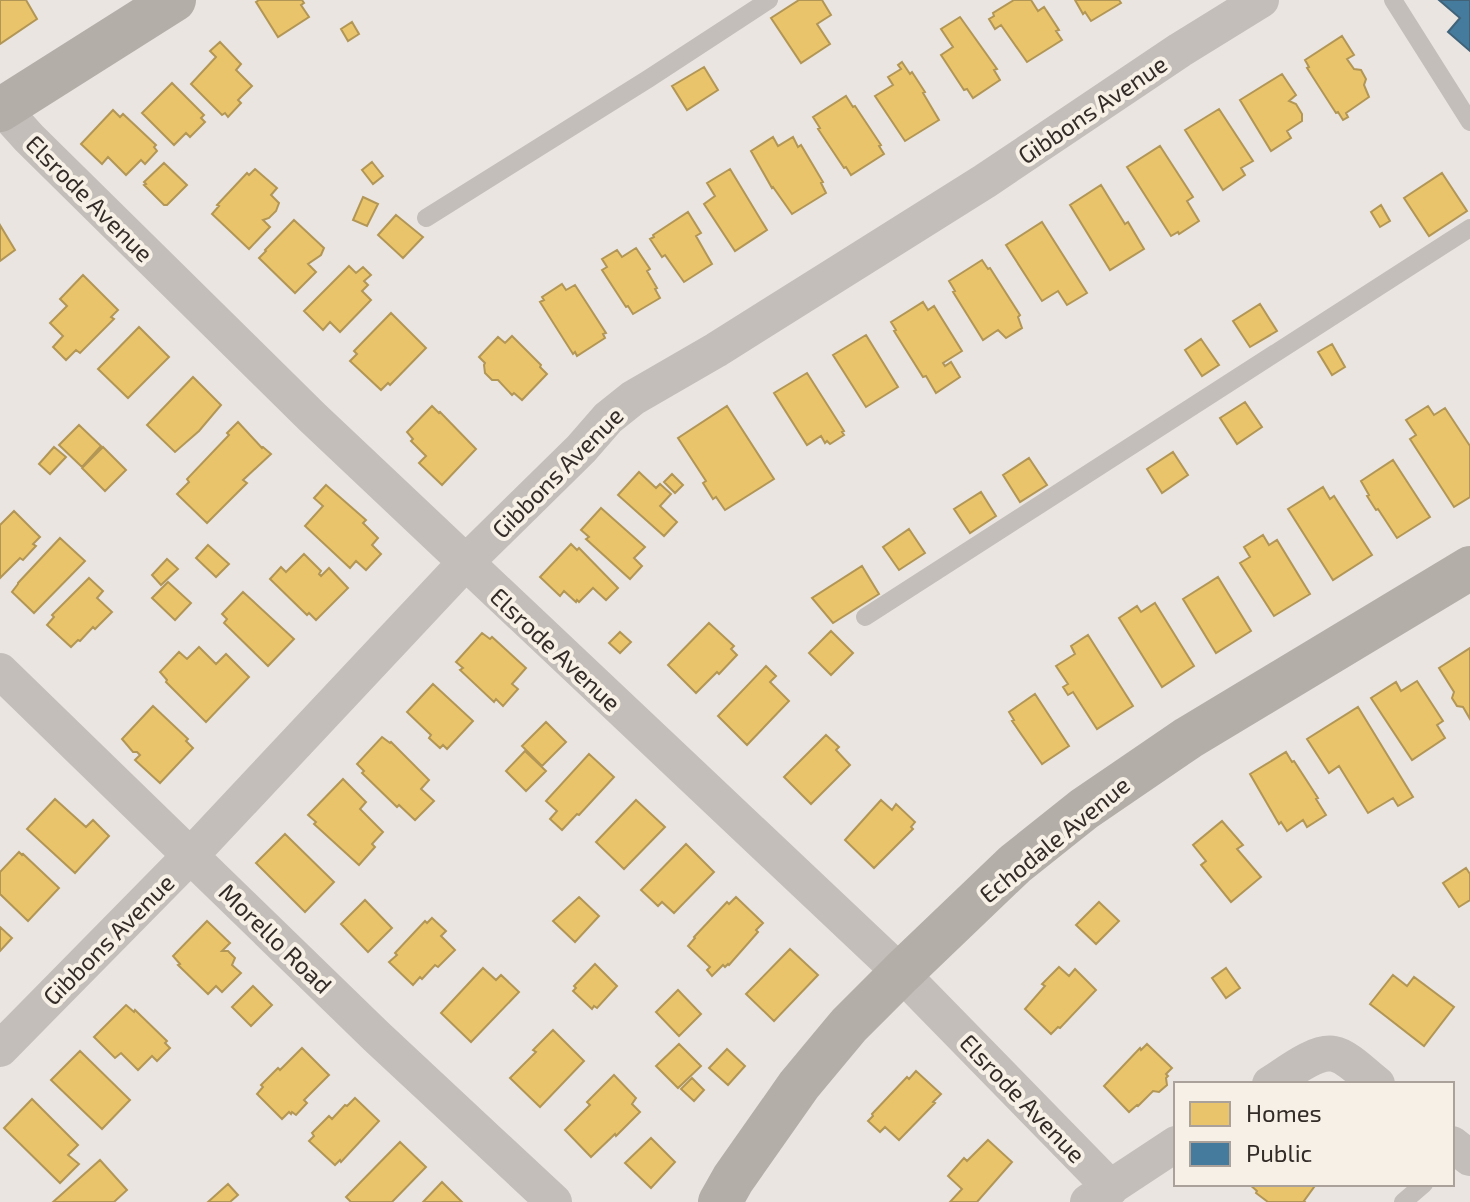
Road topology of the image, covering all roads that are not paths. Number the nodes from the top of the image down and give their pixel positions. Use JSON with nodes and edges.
{"nodes":[{"id":1,"x":174,"y":0,"type":"edge"},
{"id":2,"x":769,"y":0,"type":"edge"},
{"id":3,"x":1261,"y":0,"type":"edge"},
{"id":4,"x":1393,"y":0,"type":"edge"},
{"id":5,"x":1,"y":109,"type":"edge"},
{"id":6,"x":1470,"y":122,"type":"edge"},
{"id":7,"x":426,"y":218,"type":"dead end"},
{"id":8,"x":1470,"y":228,"type":"edge"},
{"id":9,"x":465,"y":563,"type":"junction"},
{"id":10,"x":1470,"y":568,"type":"edge"},
{"id":11,"x":865,"y":617,"type":"dead end"},
{"id":12,"x":0,"y":671,"type":"edge"},
{"id":13,"x":191,"y":855,"type":"junction"},
{"id":14,"x":901,"y":973,"type":"junction"},
{"id":15,"x":0,"y":1049,"type":"edge"},
{"id":16,"x":1273,"y":1082,"type":"edge"},
{"id":17,"x":1374,"y":1082,"type":"edge"},
{"id":18,"x":1174,"y":1145,"type":"edge"},
{"id":19,"x":1422,"y":1186,"type":"edge"},
{"id":20,"x":1100,"y":1195,"type":"edge"},
{"id":21,"x":554,"y":1202,"type":"edge"},
{"id":22,"x":720,"y":1202,"type":"edge"},
{"id":23,"x":1403,"y":1202,"type":"edge"}],
"edges":[{"from":1,"to":5,"type":"main road"},
{"from":2,"to":7,"type":"lane"},
{"from":3,"to":9,"type":"street","name":"Gibbons Avenue"},
{"from":4,"to":6,"type":"lane"},
{"from":5,"to":9,"type":"street","name":"Elsrode Avenue"},
{"from":8,"to":11,"type":"lane"},
{"from":9,"to":13,"type":"street","name":"Gibbons Avenue"},
{"from":9,"to":14,"type":"street","name":"Elsrode Avenue"},
{"from":10,"to":14,"type":"main road","name":"Echodale Avenue"},
{"from":12,"to":13,"type":"street","name":"Morello Road"},
{"from":13,"to":15,"type":"street","name":"Gibbons Avenue"},
{"from":13,"to":21,"type":"street","name":"Morello Road"},
{"from":14,"to":20,"type":"street","name":"Elsrode Avenue"},
{"from":14,"to":22,"type":"main road","name":"Echodale Avenue"},
{"from":16,"to":17,"type":"street"},
{"from":18,"to":20,"type":"street"},
{"from":19,"to":23,"type":"lane"}]}
